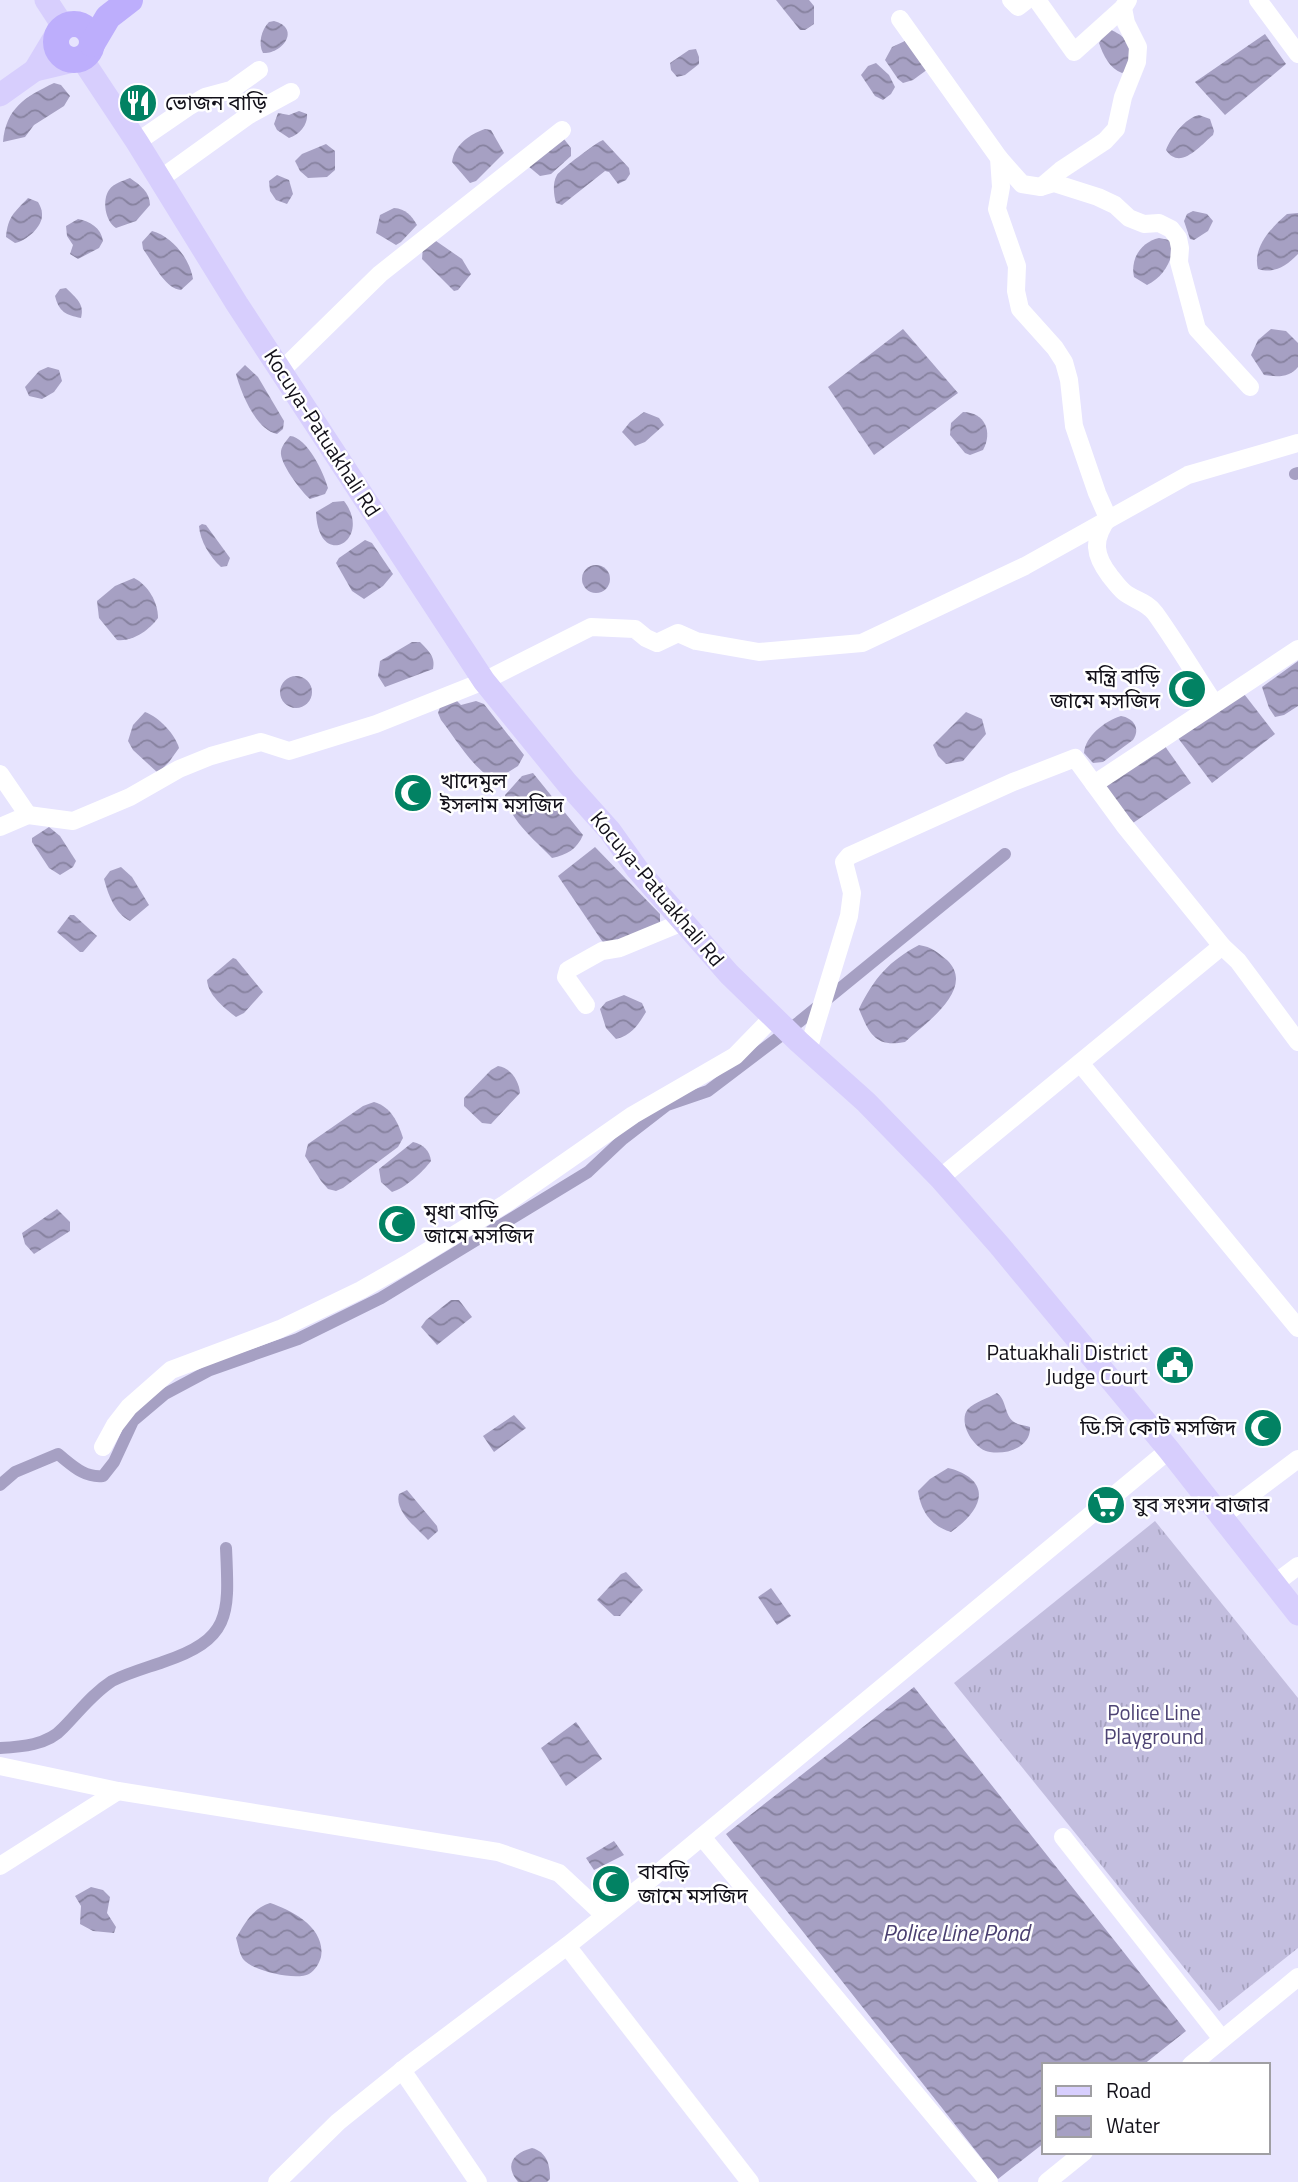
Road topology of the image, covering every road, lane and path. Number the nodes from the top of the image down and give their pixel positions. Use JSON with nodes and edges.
{"nodes":[{"id":1,"x":46,"y":0,"type":"edge"},
{"id":2,"x":131,"y":0,"type":"edge"},
{"id":3,"x":1011,"y":0,"type":"edge"},
{"id":4,"x":1027,"y":0,"type":"edge"},
{"id":5,"x":1037,"y":0,"type":"edge"},
{"id":6,"x":1258,"y":0,"type":"edge"},
{"id":7,"x":1126,"y":4,"type":"edge"},
{"id":8,"x":900,"y":19,"type":"dead end"},
{"id":9,"x":74,"y":41,"type":"junction"},
{"id":10,"x":1298,"y":54,"type":"edge"},
{"id":11,"x":259,"y":70,"type":"dead end"},
{"id":12,"x":291,"y":92,"type":"dead end"},
{"id":13,"x":0,"y":95,"type":"edge"},
{"id":14,"x":562,"y":130,"type":"dead end"},
{"id":15,"x":137,"y":142,"type":"junction"},
{"id":16,"x":999,"y":158,"type":"junction"},
{"id":17,"x":160,"y":179,"type":"junction"},
{"id":18,"x":1041,"y":187,"type":"junction"},
{"id":19,"x":282,"y":370,"type":"junction"},
{"id":20,"x":1250,"y":387,"type":"dead end"},
{"id":21,"x":1298,"y":443,"type":"edge"},
{"id":22,"x":1108,"y":518,"type":"junction"},
{"id":23,"x":1298,"y":649,"type":"edge"},
{"id":24,"x":484,"y":681,"type":"junction"},
{"id":25,"x":1214,"y":703,"type":"junction"},
{"id":26,"x":0,"y":774,"type":"edge"},
{"id":27,"x":1094,"y":783,"type":"junction"},
{"id":28,"x":28,"y":815,"type":"junction"},
{"id":29,"x":0,"y":827,"type":"edge"},
{"id":30,"x":683,"y":922,"type":"junction"},
{"id":31,"x":1222,"y":946,"type":"junction"},
{"id":32,"x":586,"y":1004,"type":"dead end"},
{"id":33,"x":773,"y":1017,"type":"junction"},
{"id":34,"x":1298,"y":1042,"type":"edge"},
{"id":35,"x":803,"y":1046,"type":"junction"},
{"id":36,"x":1080,"y":1063,"type":"junction"},
{"id":37,"x":940,"y":1178,"type":"junction"},
{"id":38,"x":1298,"y":1328,"type":"edge"},
{"id":39,"x":103,"y":1447,"type":"dead end"},
{"id":40,"x":1168,"y":1450,"type":"junction"},
{"id":41,"x":1298,"y":1458,"type":"edge"},
{"id":42,"x":1220,"y":1517,"type":"junction"},
{"id":43,"x":1298,"y":1566,"type":"edge"},
{"id":44,"x":1274,"y":1584,"type":"junction"},
{"id":45,"x":1298,"y":1614,"type":"edge"},
{"id":46,"x":0,"y":1766,"type":"edge"},
{"id":47,"x":118,"y":1791,"type":"junction"},
{"id":48,"x":702,"y":1837,"type":"junction"},
{"id":49,"x":1063,"y":1837,"type":"dead end"},
{"id":50,"x":0,"y":1866,"type":"edge"},
{"id":51,"x":604,"y":1915,"type":"junction"},
{"id":52,"x":567,"y":1946,"type":"junction"},
{"id":53,"x":1298,"y":1977,"type":"edge"},
{"id":54,"x":1222,"y":2039,"type":"junction"},
{"id":55,"x":1193,"y":2063,"type":"edge"},
{"id":56,"x":402,"y":2070,"type":"junction"},
{"id":57,"x":1082,"y":2154,"type":"edge"},
{"id":58,"x":277,"y":2182,"type":"edge"},
{"id":59,"x":478,"y":2182,"type":"edge"},
{"id":60,"x":750,"y":2182,"type":"edge"},
{"id":61,"x":989,"y":2182,"type":"edge"},
{"id":62,"x":1047,"y":2182,"type":"edge"}],
"edges":[{"from":1,"to":9,"type":"main road","name":"Kocuya-Patuakhali Rd"},
{"from":2,"to":9,"type":"highway"},
{"from":3,"to":4,"type":"street"},
{"from":5,"to":7,"type":"street"},
{"from":6,"to":10,"type":"street"},
{"from":7,"to":18,"type":"street"},
{"from":8,"to":16,"type":"street"},
{"from":9,"to":13,"type":"main road"},
{"from":9,"to":15,"type":"main road","name":"Kocuya-Patuakhali Rd"},
{"from":11,"to":15,"type":"street"},
{"from":12,"to":17,"type":"street"},
{"from":14,"to":19,"type":"street"},
{"from":15,"to":17,"type":"main road","name":"Kocuya-Patuakhali Rd"},
{"from":16,"to":18,"type":"street"},
{"from":16,"to":22,"type":"street"},
{"from":17,"to":19,"type":"main road","name":"Kocuya-Patuakhali Rd"},
{"from":18,"to":20,"type":"street"},
{"from":19,"to":24,"type":"main road","name":"Kocuya-Patuakhali Rd"},
{"from":21,"to":22,"type":"street"},
{"from":22,"to":24,"type":"street"},
{"from":22,"to":25,"type":"street"},
{"from":23,"to":25,"type":"street"},
{"from":24,"to":28,"type":"street"},
{"from":24,"to":30,"type":"main road","name":"Kocuya-Patuakhali Rd"},
{"from":25,"to":27,"type":"street"},
{"from":26,"to":28,"type":"street"},
{"from":27,"to":31,"type":"street"},
{"from":27,"to":35,"type":"street"},
{"from":28,"to":29,"type":"street"},
{"from":30,"to":32,"type":"street"},
{"from":30,"to":33,"type":"main road","name":"Kocuya-Patuakhali Rd"},
{"from":31,"to":34,"type":"street"},
{"from":31,"to":36,"type":"street"},
{"from":33,"to":35,"type":"main road","name":"Kocuya-Patuakhali Rd"},
{"from":33,"to":39,"type":"street"},
{"from":35,"to":37,"type":"main road","name":"Kocuya-Patuakhali Rd"},
{"from":36,"to":37,"type":"street"},
{"from":36,"to":38,"type":"street"},
{"from":37,"to":40,"type":"main road","name":"Kocuya-Patuakhali Rd"},
{"from":40,"to":42,"type":"main road","name":"Kocuya-Patuakhali Rd"},
{"from":40,"to":48,"type":"street"},
{"from":41,"to":42,"type":"street"},
{"from":42,"to":44,"type":"main road","name":"Kocuya-Patuakhali Rd"},
{"from":43,"to":44,"type":"street"},
{"from":44,"to":45,"type":"main road","name":"Kocuya-Patuakhali Rd"},
{"from":46,"to":47,"type":"street"},
{"from":47,"to":50,"type":"street"},
{"from":47,"to":51,"type":"street"},
{"from":48,"to":51,"type":"street"},
{"from":48,"to":61,"type":"street"},
{"from":49,"to":54,"type":"street"},
{"from":51,"to":52,"type":"street"},
{"from":52,"to":56,"type":"street"},
{"from":52,"to":60,"type":"street"},
{"from":53,"to":54,"type":"street"},
{"from":54,"to":55,"type":"street"},
{"from":56,"to":58,"type":"street"},
{"from":56,"to":59,"type":"street"},
{"from":57,"to":62,"type":"street"}]}
